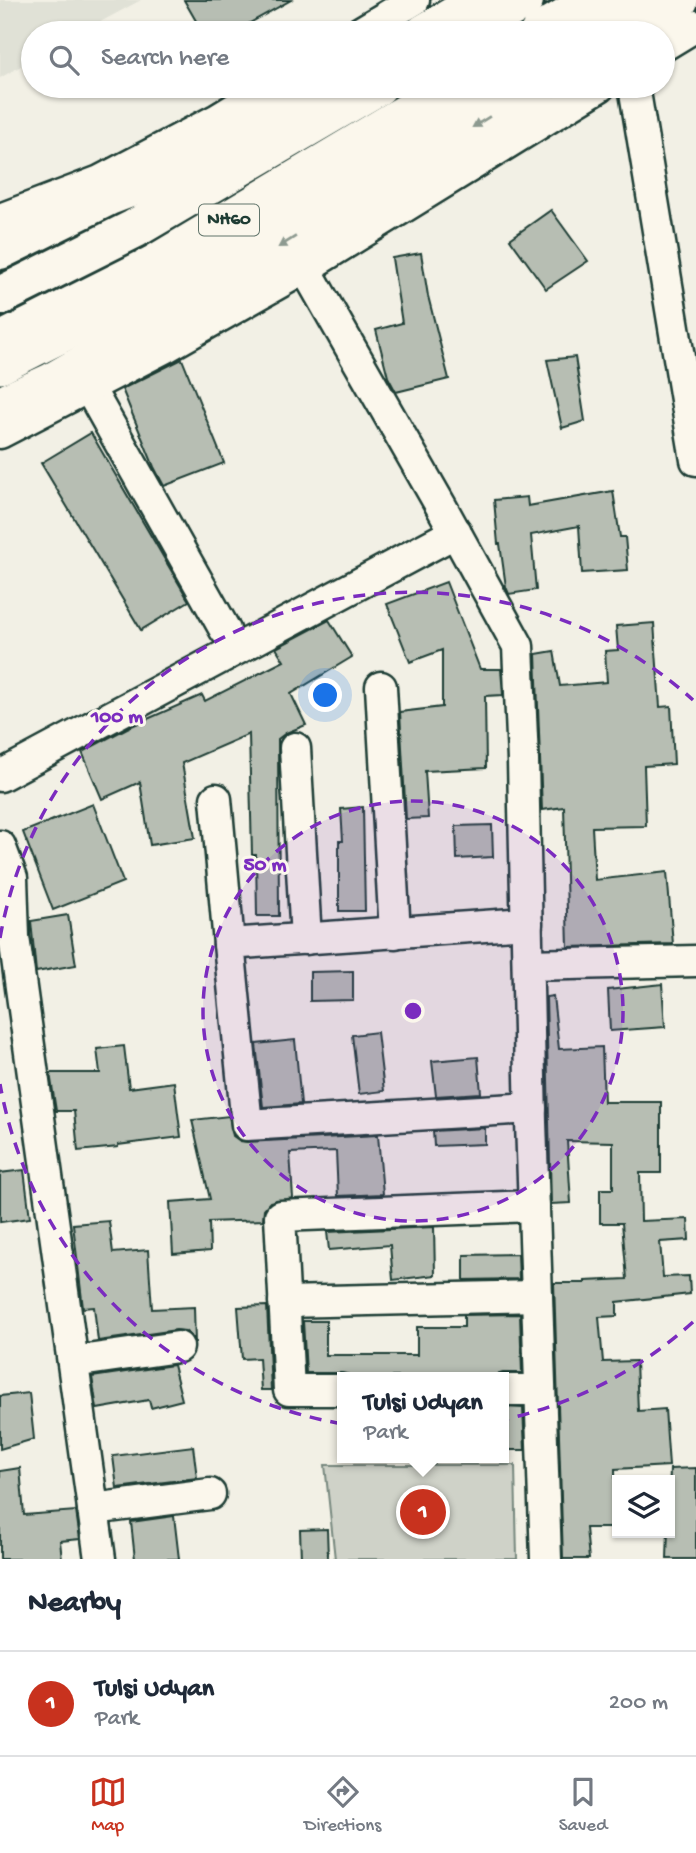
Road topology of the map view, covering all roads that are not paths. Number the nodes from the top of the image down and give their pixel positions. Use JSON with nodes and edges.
{"nodes":[{"id":1,"x":414,"y":0,"type":"edge"},
{"id":2,"x":480,"y":0,"type":"edge"},
{"id":3,"x":524,"y":0,"type":"edge"},
{"id":4,"x":679,"y":0,"type":"edge"},
{"id":5,"x":618,"y":13,"type":"edge"},
{"id":6,"x":379,"y":21,"type":"edge"},
{"id":7,"x":444,"y":21,"type":"edge"},
{"id":8,"x":488,"y":21,"type":"edge"},
{"id":9,"x":586,"y":21,"type":"edge"},
{"id":10,"x":602,"y":21,"type":"edge"},
{"id":11,"x":696,"y":26,"type":"edge"},
{"id":12,"x":675,"y":39,"type":"edge"},
{"id":13,"x":252,"y":98,"type":"edge"},
{"id":14,"x":315,"y":98,"type":"edge"},
{"id":15,"x":358,"y":98,"type":"edge"},
{"id":16,"x":432,"y":98,"type":"edge"},
{"id":17,"x":471,"y":98,"type":"edge"},
{"id":18,"x":520,"y":98,"type":"edge"},
{"id":19,"x":581,"y":98,"type":"edge"},
{"id":20,"x":636,"y":98,"type":"edge"},
{"id":21,"x":224,"y":152,"type":"junction"},
{"id":22,"x":0,"y":219,"type":"edge"},
{"id":23,"x":0,"y":250,"type":"edge"},
{"id":24,"x":305,"y":268,"type":"junction"},
{"id":25,"x":0,"y":277,"type":"edge"},
{"id":26,"x":0,"y":296,"type":"edge"},
{"id":27,"x":0,"y":342,"type":"edge"},
{"id":28,"x":688,"y":363,"type":"edge"},
{"id":29,"x":0,"y":365,"type":"edge"},
{"id":30,"x":89,"y":388,"type":"junction"},
{"id":31,"x":0,"y":406,"type":"edge"},
{"id":32,"x":0,"y":433,"type":"edge"},
{"id":33,"x":696,"y":460,"type":"edge"},
{"id":34,"x":456,"y":532,"type":"junction"},
{"id":35,"x":225,"y":630,"type":"dead end"},
{"id":36,"x":381,"y":687,"type":"dead end"},
{"id":37,"x":295,"y":748,"type":"dead end"},
{"id":38,"x":0,"y":776,"type":"edge"},
{"id":39,"x":216,"y":799,"type":"dead end"},
{"id":40,"x":0,"y":846,"type":"edge"},
{"id":41,"x":527,"y":923,"type":"junction"},
{"id":42,"x":395,"y":933,"type":"junction"},
{"id":43,"x":306,"y":939,"type":"junction"},
{"id":44,"x":229,"y":944,"type":"junction"},
{"id":45,"x":696,"y":961,"type":"edge"},
{"id":46,"x":528,"y":965,"type":"junction"},
{"id":47,"x":531,"y":1108,"type":"junction"},
{"id":48,"x":534,"y":1206,"type":"junction"},
{"id":49,"x":537,"y":1296,"type":"junction"},
{"id":50,"x":285,"y":1302,"type":"junction"},
{"id":51,"x":178,"y":1347,"type":"dead end"},
{"id":52,"x":73,"y":1362,"type":"junction"},
{"id":53,"x":337,"y":1390,"type":"edge"},
{"id":54,"x":509,"y":1390,"type":"edge"},
{"id":55,"x":540,"y":1390,"type":"junction"},
{"id":56,"x":210,"y":1494,"type":"dead end"},
{"id":57,"x":93,"y":1509,"type":"junction"},
{"id":58,"x":100,"y":1559,"type":"edge"},
{"id":59,"x":546,"y":1559,"type":"edge"}],
"edges":[{"from":1,"to":6,"type":"street"},
{"from":2,"to":7,"type":"main road"},
{"from":3,"to":8,"type":"highway"},
{"from":4,"to":5,"type":"highway"},
{"from":5,"to":9,"type":"highway"},
{"from":5,"to":10,"type":"main road"},
{"from":11,"to":12,"type":"street"},
{"from":13,"to":22,"type":"street"},
{"from":14,"to":21,"type":"main road"},
{"from":15,"to":26,"type":"highway","number":"NH60"},
{"from":16,"to":27,"type":"highway","number":"NH60"},
{"from":17,"to":29,"type":"main road"},
{"from":18,"to":31,"type":"highway","one_way":true},
{"from":19,"to":24,"type":"street"},
{"from":20,"to":28,"type":"street"},
{"from":21,"to":23,"type":"highway"},
{"from":21,"to":25,"type":"main road"},
{"from":24,"to":30,"type":"street"},
{"from":24,"to":34,"type":"street"},
{"from":28,"to":33,"type":"street"},
{"from":30,"to":32,"type":"street"},
{"from":30,"to":35,"type":"street"},
{"from":34,"to":38,"type":"street"},
{"from":34,"to":41,"type":"street"},
{"from":36,"to":42,"type":"street"},
{"from":37,"to":43,"type":"street"},
{"from":39,"to":44,"type":"street"},
{"from":40,"to":52,"type":"street"},
{"from":41,"to":42,"type":"street"},
{"from":41,"to":46,"type":"street"},
{"from":42,"to":43,"type":"street"},
{"from":43,"to":44,"type":"street"},
{"from":44,"to":47,"type":"street"},
{"from":45,"to":46,"type":"street"},
{"from":46,"to":47,"type":"street"},
{"from":47,"to":48,"type":"street"},
{"from":48,"to":49,"type":"street"},
{"from":48,"to":50,"type":"street"},
{"from":49,"to":50,"type":"street"},
{"from":49,"to":55,"type":"street"},
{"from":50,"to":53,"type":"street"},
{"from":51,"to":52,"type":"street"},
{"from":52,"to":57,"type":"street"},
{"from":54,"to":55,"type":"street"},
{"from":55,"to":59,"type":"street"},
{"from":56,"to":57,"type":"street"},
{"from":57,"to":58,"type":"street"}]}
